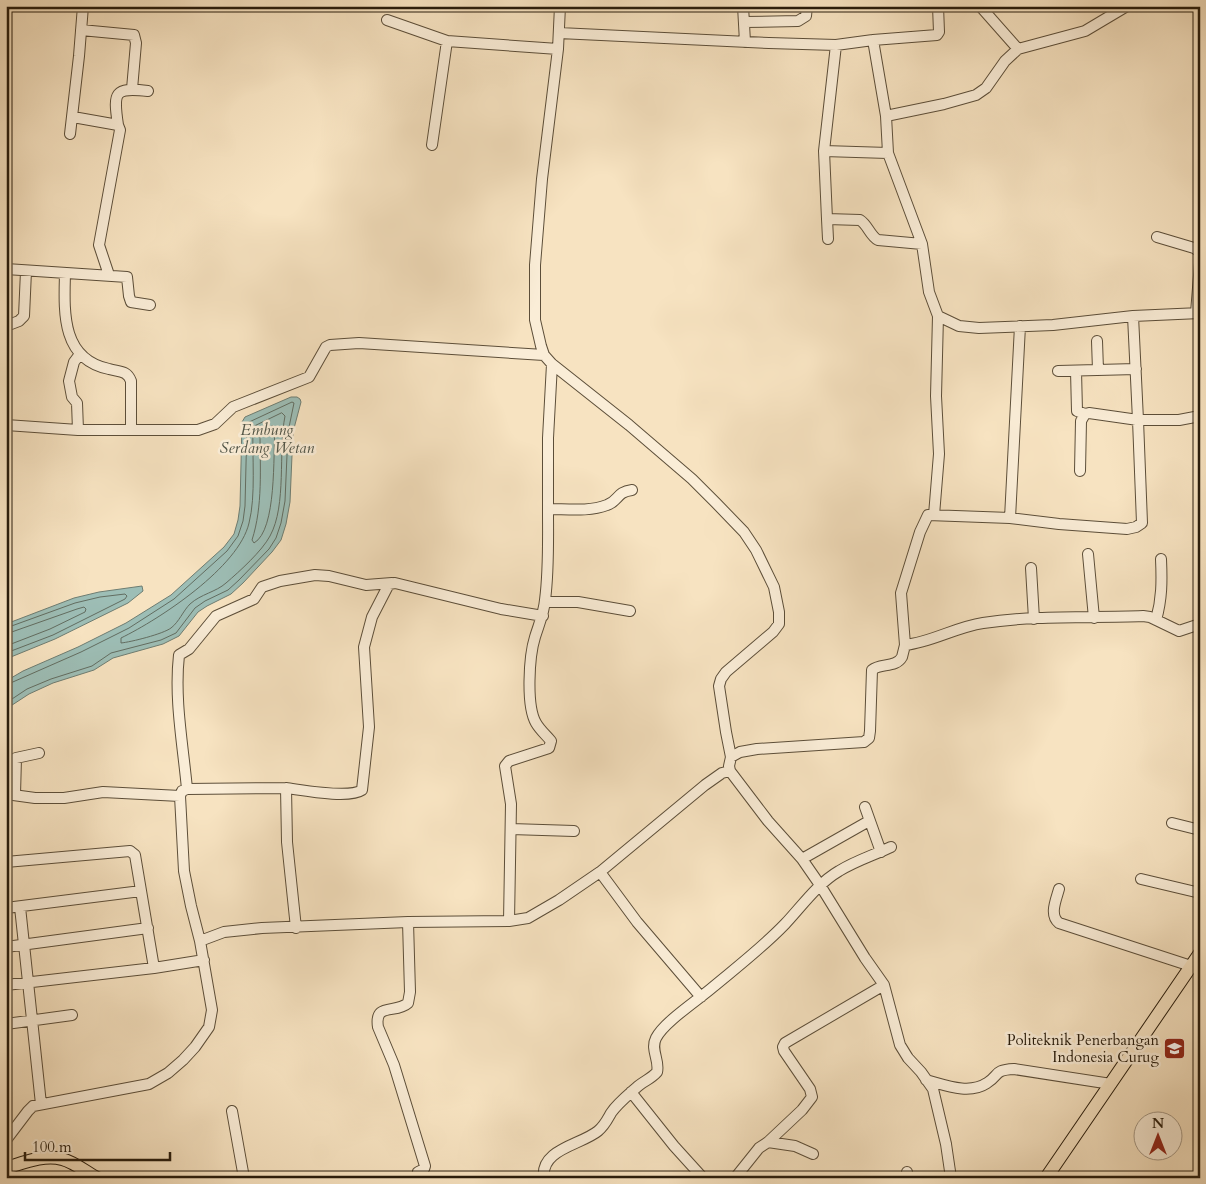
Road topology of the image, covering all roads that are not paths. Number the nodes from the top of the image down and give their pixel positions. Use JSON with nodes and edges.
{"nodes":[{"id":1,"x":83,"y":6,"type":"edge"},
{"id":2,"x":560,"y":6,"type":"edge"},
{"id":3,"x":743,"y":6,"type":"edge"},
{"id":4,"x":807,"y":6,"type":"edge"},
{"id":5,"x":938,"y":6,"type":"edge"},
{"id":6,"x":980,"y":6,"type":"edge"},
{"id":7,"x":1127,"y":6,"type":"edge"},
{"id":8,"x":387,"y":20,"type":"dead end"},
{"id":9,"x":744,"y":22,"type":"junction"},
{"id":10,"x":81,"y":30,"type":"junction"},
{"id":11,"x":559,"y":33,"type":"junction"},
{"id":12,"x":873,"y":40,"type":"junction"},
{"id":13,"x":447,"y":41,"type":"junction"},
{"id":14,"x":745,"y":42,"type":"junction"},
{"id":15,"x":836,"y":45,"type":"junction"},
{"id":16,"x":558,"y":49,"type":"junction"},
{"id":17,"x":1018,"y":49,"type":"junction"},
{"id":18,"x":132,"y":89,"type":"junction"},
{"id":19,"x":148,"y":91,"type":"dead end"},
{"id":20,"x":886,"y":116,"type":"junction"},
{"id":21,"x":73,"y":117,"type":"junction"},
{"id":22,"x":118,"y":125,"type":"junction"},
{"id":23,"x":70,"y":134,"type":"dead end"},
{"id":24,"x":432,"y":145,"type":"dead end"},
{"id":25,"x":824,"y":150,"type":"junction"},
{"id":26,"x":888,"y":153,"type":"junction"},
{"id":27,"x":827,"y":219,"type":"junction"},
{"id":28,"x":1157,"y":237,"type":"dead end"},
{"id":29,"x":828,"y":239,"type":"dead end"},
{"id":30,"x":922,"y":244,"type":"junction"},
{"id":31,"x":1200,"y":252,"type":"edge"},
{"id":32,"x":1200,"y":263,"type":"edge"},
{"id":33,"x":6,"y":269,"type":"edge"},
{"id":34,"x":26,"y":271,"type":"junction"},
{"id":35,"x":65,"y":273,"type":"junction"},
{"id":36,"x":109,"y":275,"type":"junction"},
{"id":37,"x":150,"y":304,"type":"dead end"},
{"id":38,"x":1198,"y":313,"type":"edge"},
{"id":39,"x":938,"y":316,"type":"junction"},
{"id":40,"x":1133,"y":316,"type":"junction"},
{"id":41,"x":6,"y":326,"type":"edge"},
{"id":42,"x":1020,"y":326,"type":"junction"},
{"id":43,"x":1097,"y":341,"type":"dead end"},
{"id":44,"x":80,"y":354,"type":"junction"},
{"id":45,"x":544,"y":355,"type":"junction"},
{"id":46,"x":552,"y":364,"type":"junction"},
{"id":47,"x":1136,"y":369,"type":"junction"},
{"id":48,"x":1098,"y":370,"type":"junction"},
{"id":49,"x":1058,"y":371,"type":"dead end"},
{"id":50,"x":1076,"y":371,"type":"junction"},
{"id":51,"x":1084,"y":414,"type":"junction"},
{"id":52,"x":1200,"y":416,"type":"edge"},
{"id":53,"x":1138,"y":420,"type":"junction"},
{"id":54,"x":6,"y":425,"type":"edge"},
{"id":55,"x":78,"y":430,"type":"junction"},
{"id":56,"x":131,"y":430,"type":"junction"},
{"id":57,"x":1080,"y":471,"type":"dead end"},
{"id":58,"x":632,"y":490,"type":"dead end"},
{"id":59,"x":548,"y":509,"type":"junction"},
{"id":60,"x":934,"y":515,"type":"junction"},
{"id":61,"x":1010,"y":518,"type":"junction"},
{"id":62,"x":1088,"y":554,"type":"dead end"},
{"id":63,"x":1161,"y":559,"type":"dead end"},
{"id":64,"x":1031,"y":568,"type":"dead end"},
{"id":65,"x":392,"y":583,"type":"junction"},
{"id":66,"x":545,"y":602,"type":"junction"},
{"id":67,"x":630,"y":611,"type":"dead end"},
{"id":68,"x":543,"y":616,"type":"junction"},
{"id":69,"x":1094,"y":618,"type":"junction"},
{"id":70,"x":1034,"y":619,"type":"junction"},
{"id":71,"x":1156,"y":620,"type":"junction"},
{"id":72,"x":1200,"y":624,"type":"edge"},
{"id":73,"x":906,"y":645,"type":"junction"},
{"id":74,"x":39,"y":753,"type":"dead end"},
{"id":75,"x":731,"y":757,"type":"junction"},
{"id":76,"x":730,"y":772,"type":"junction"},
{"id":77,"x":286,"y":788,"type":"junction"},
{"id":78,"x":183,"y":792,"type":"junction"},
{"id":79,"x":11,"y":795,"type":"edge"},
{"id":80,"x":866,"y":807,"type":"dead end"},
{"id":81,"x":870,"y":821,"type":"junction"},
{"id":82,"x":1172,"y":823,"type":"dead end"},
{"id":83,"x":511,"y":829,"type":"junction"},
{"id":84,"x":1200,"y":830,"type":"edge"},
{"id":85,"x":574,"y":831,"type":"dead end"},
{"id":86,"x":802,"y":859,"type":"junction"},
{"id":87,"x":6,"y":862,"type":"edge"},
{"id":88,"x":600,"y":872,"type":"junction"},
{"id":89,"x":1141,"y":879,"type":"dead end"},
{"id":90,"x":820,"y":885,"type":"junction"},
{"id":91,"x":1059,"y":889,"type":"dead end"},
{"id":92,"x":142,"y":890,"type":"junction"},
{"id":93,"x":1200,"y":893,"type":"edge"},
{"id":94,"x":20,"y":907,"type":"junction"},
{"id":95,"x":6,"y":908,"type":"edge"},
{"id":96,"x":509,"y":921,"type":"junction"},
{"id":97,"x":408,"y":922,"type":"junction"},
{"id":98,"x":148,"y":928,"type":"junction"},
{"id":99,"x":296,"y":928,"type":"junction"},
{"id":100,"x":200,"y":941,"type":"junction"},
{"id":101,"x":25,"y":945,"type":"junction"},
{"id":102,"x":6,"y":947,"type":"edge"},
{"id":103,"x":1200,"y":953,"type":"edge"},
{"id":104,"x":204,"y":960,"type":"junction"},
{"id":105,"x":1191,"y":966,"type":"junction"},
{"id":106,"x":154,"y":968,"type":"junction"},
{"id":107,"x":28,"y":982,"type":"junction"},
{"id":108,"x":6,"y":985,"type":"edge"},
{"id":109,"x":884,"y":985,"type":"junction"},
{"id":110,"x":701,"y":997,"type":"junction"},
{"id":111,"x":72,"y":1015,"type":"dead end"},
{"id":112,"x":33,"y":1021,"type":"junction"},
{"id":113,"x":6,"y":1024,"type":"edge"},
{"id":114,"x":926,"y":1080,"type":"junction"},
{"id":115,"x":1111,"y":1084,"type":"junction"},
{"id":116,"x":631,"y":1092,"type":"junction"},
{"id":117,"x":41,"y":1104,"type":"junction"},
{"id":118,"x":232,"y":1111,"type":"dead end"},
{"id":119,"x":6,"y":1140,"type":"edge"},
{"id":120,"x":768,"y":1142,"type":"junction"},
{"id":121,"x":813,"y":1154,"type":"dead end"},
{"id":122,"x":6,"y":1168,"type":"edge"},
{"id":123,"x":97,"y":1178,"type":"edge"},
{"id":124,"x":244,"y":1178,"type":"edge"},
{"id":125,"x":420,"y":1178,"type":"edge"},
{"id":126,"x":544,"y":1178,"type":"edge"},
{"id":127,"x":703,"y":1178,"type":"edge"},
{"id":128,"x":735,"y":1178,"type":"edge"},
{"id":129,"x":950,"y":1178,"type":"edge"},
{"id":130,"x":1046,"y":1178,"type":"edge"}],
"edges":[{"from":1,"to":10,"type":"street"},
{"from":2,"to":11,"type":"street"},
{"from":3,"to":9,"type":"street"},
{"from":4,"to":9,"type":"street"},
{"from":5,"to":12,"type":"street"},
{"from":6,"to":17,"type":"street"},
{"from":7,"to":17,"type":"street"},
{"from":8,"to":13,"type":"street"},
{"from":9,"to":14,"type":"street"},
{"from":10,"to":18,"type":"street"},
{"from":10,"to":21,"type":"street"},
{"from":11,"to":14,"type":"street"},
{"from":11,"to":16,"type":"street"},
{"from":12,"to":15,"type":"street"},
{"from":12,"to":20,"type":"street"},
{"from":13,"to":16,"type":"street"},
{"from":13,"to":24,"type":"street"},
{"from":14,"to":15,"type":"street"},
{"from":15,"to":25,"type":"street"},
{"from":16,"to":45,"type":"street"},
{"from":17,"to":20,"type":"street"},
{"from":18,"to":19,"type":"street"},
{"from":18,"to":22,"type":"street"},
{"from":20,"to":26,"type":"street"},
{"from":21,"to":22,"type":"street"},
{"from":21,"to":23,"type":"street"},
{"from":22,"to":36,"type":"street"},
{"from":25,"to":26,"type":"street"},
{"from":25,"to":27,"type":"street"},
{"from":26,"to":30,"type":"street"},
{"from":27,"to":29,"type":"street"},
{"from":27,"to":30,"type":"street"},
{"from":28,"to":31,"type":"street"},
{"from":30,"to":39,"type":"street"},
{"from":32,"to":38,"type":"street"},
{"from":33,"to":34,"type":"street"},
{"from":34,"to":35,"type":"street"},
{"from":34,"to":41,"type":"street"},
{"from":35,"to":36,"type":"street"},
{"from":35,"to":44,"type":"street"},
{"from":36,"to":37,"type":"street"},
{"from":38,"to":40,"type":"street"},
{"from":39,"to":42,"type":"street"},
{"from":39,"to":60,"type":"street"},
{"from":40,"to":42,"type":"street"},
{"from":40,"to":47,"type":"street"},
{"from":42,"to":61,"type":"street"},
{"from":43,"to":48,"type":"street"},
{"from":44,"to":55,"type":"street"},
{"from":44,"to":56,"type":"street"},
{"from":45,"to":46,"type":"street"},
{"from":45,"to":56,"type":"street"},
{"from":46,"to":59,"type":"street"},
{"from":46,"to":75,"type":"street"},
{"from":47,"to":48,"type":"street"},
{"from":47,"to":53,"type":"street"},
{"from":48,"to":50,"type":"street"},
{"from":49,"to":50,"type":"street"},
{"from":50,"to":51,"type":"street"},
{"from":51,"to":53,"type":"street"},
{"from":51,"to":57,"type":"street"},
{"from":52,"to":53,"type":"street"},
{"from":53,"to":61,"type":"street"},
{"from":54,"to":55,"type":"street"},
{"from":55,"to":56,"type":"street"},
{"from":58,"to":59,"type":"street"},
{"from":59,"to":66,"type":"street"},
{"from":60,"to":61,"type":"street"},
{"from":60,"to":73,"type":"street"},
{"from":62,"to":69,"type":"street"},
{"from":63,"to":71,"type":"street"},
{"from":64,"to":70,"type":"street"},
{"from":65,"to":68,"type":"street"},
{"from":65,"to":77,"type":"street"},
{"from":65,"to":78,"type":"street"},
{"from":66,"to":67,"type":"street"},
{"from":66,"to":68,"type":"street"},
{"from":68,"to":83,"type":"street"},
{"from":69,"to":70,"type":"street"},
{"from":69,"to":71,"type":"street"},
{"from":70,"to":73,"type":"street"},
{"from":71,"to":72,"type":"street"},
{"from":73,"to":75,"type":"street"},
{"from":74,"to":79,"type":"street"},
{"from":75,"to":76,"type":"street"},
{"from":76,"to":86,"type":"street"},
{"from":76,"to":88,"type":"street"},
{"from":77,"to":78,"type":"street"},
{"from":77,"to":99,"type":"street"},
{"from":78,"to":79,"type":"street"},
{"from":78,"to":100,"type":"street"},
{"from":80,"to":81,"type":"street"},
{"from":81,"to":86,"type":"street"},
{"from":81,"to":90,"type":"street"},
{"from":82,"to":84,"type":"street"},
{"from":83,"to":85,"type":"street"},
{"from":83,"to":96,"type":"street"},
{"from":86,"to":90,"type":"street"},
{"from":87,"to":92,"type":"street"},
{"from":88,"to":96,"type":"street"},
{"from":88,"to":110,"type":"street"},
{"from":89,"to":93,"type":"street"},
{"from":90,"to":109,"type":"street"},
{"from":90,"to":110,"type":"street"},
{"from":91,"to":105,"type":"street"},
{"from":92,"to":94,"type":"street"},
{"from":92,"to":98,"type":"street"},
{"from":94,"to":95,"type":"street"},
{"from":94,"to":101,"type":"street"},
{"from":96,"to":97,"type":"street"},
{"from":97,"to":99,"type":"street"},
{"from":97,"to":125,"type":"street"},
{"from":98,"to":101,"type":"street"},
{"from":98,"to":106,"type":"street"},
{"from":99,"to":100,"type":"street"},
{"from":100,"to":104,"type":"street"},
{"from":101,"to":102,"type":"street"},
{"from":101,"to":107,"type":"street"},
{"from":103,"to":105,"type":"main road"},
{"from":104,"to":106,"type":"street"},
{"from":104,"to":117,"type":"street"},
{"from":105,"to":115,"type":"main road"},
{"from":106,"to":107,"type":"street"},
{"from":107,"to":108,"type":"street"},
{"from":107,"to":112,"type":"street"},
{"from":109,"to":114,"type":"street"},
{"from":109,"to":120,"type":"street"},
{"from":110,"to":116,"type":"street"},
{"from":111,"to":112,"type":"street"},
{"from":112,"to":113,"type":"street"},
{"from":112,"to":117,"type":"street"},
{"from":114,"to":115,"type":"street"},
{"from":114,"to":129,"type":"street"},
{"from":115,"to":130,"type":"main road"},
{"from":116,"to":126,"type":"street"},
{"from":116,"to":127,"type":"street"},
{"from":117,"to":119,"type":"street"},
{"from":118,"to":124,"type":"street"},
{"from":120,"to":121,"type":"street"},
{"from":120,"to":128,"type":"street"},
{"from":122,"to":123,"type":"main road"}]}
